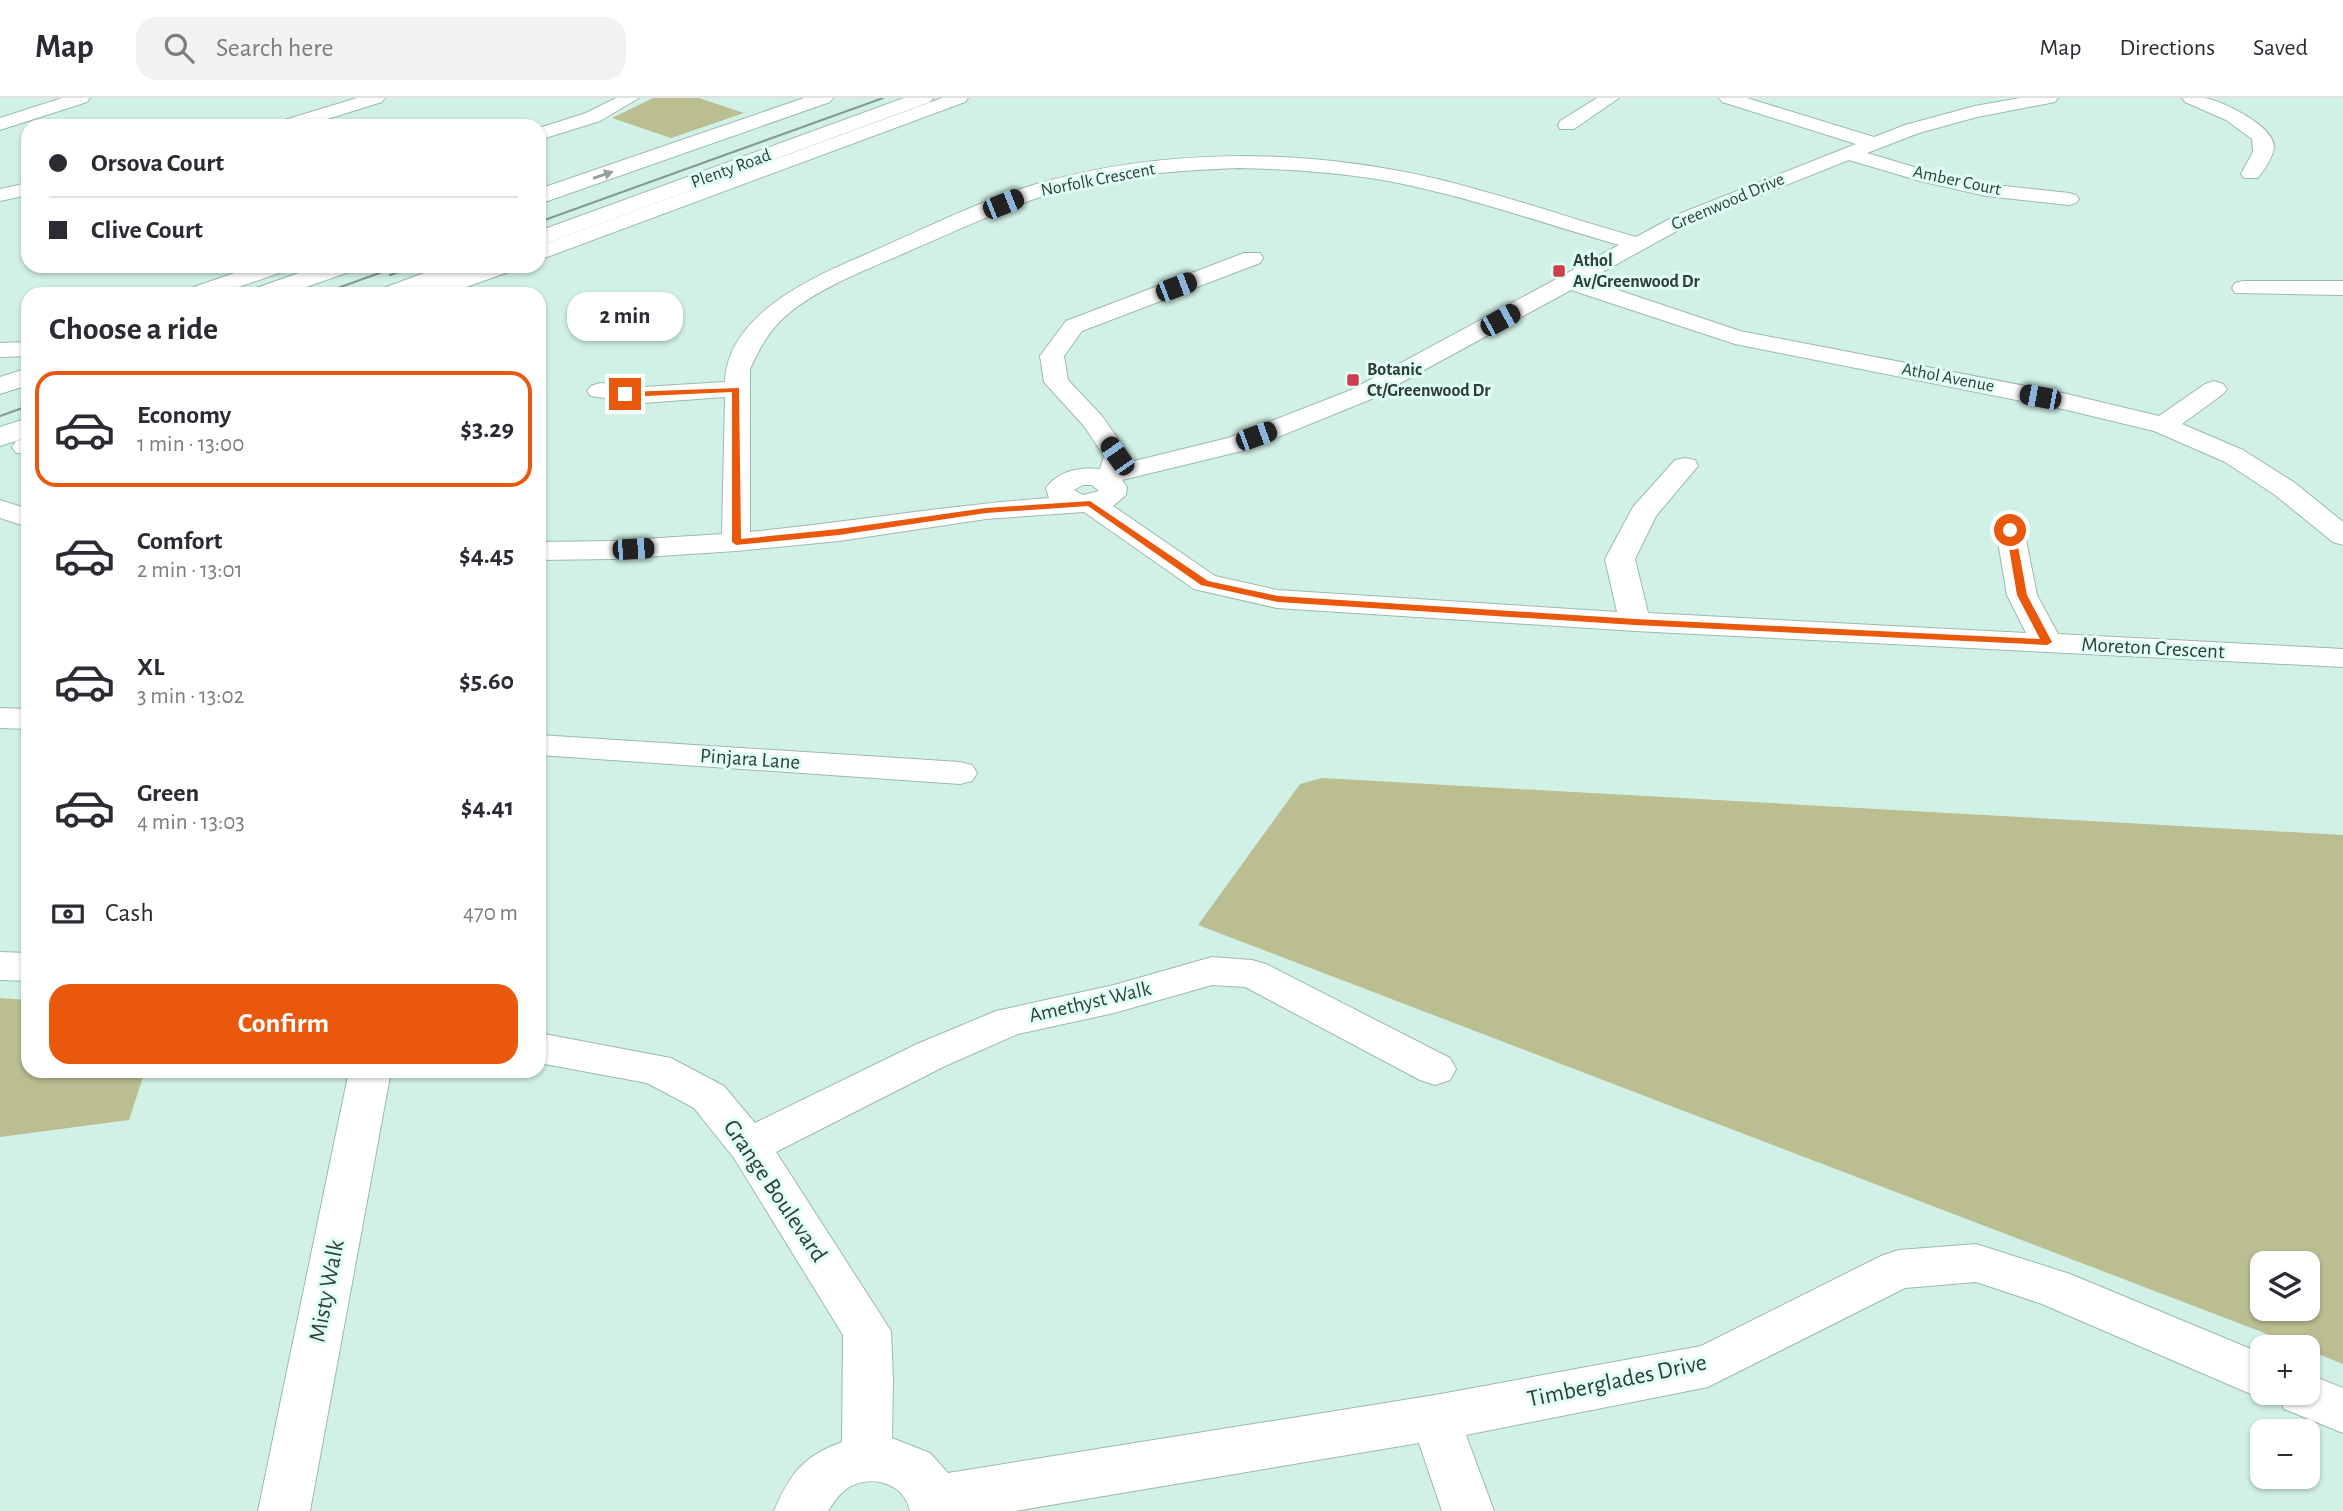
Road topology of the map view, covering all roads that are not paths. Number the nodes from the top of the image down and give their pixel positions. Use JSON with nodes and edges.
{"nodes":[{"id":1,"x":81,"y":98,"type":"edge"},
{"id":2,"x":376,"y":98,"type":"edge"},
{"id":3,"x":630,"y":98,"type":"edge"},
{"id":4,"x":824,"y":98,"type":"edge"},
{"id":5,"x":959,"y":98,"type":"edge"},
{"id":6,"x":1610,"y":98,"type":"edge"},
{"id":7,"x":1728,"y":98,"type":"edge"},
{"id":8,"x":2049,"y":98,"type":"edge"},
{"id":9,"x":2191,"y":98,"type":"edge"},
{"id":10,"x":922,"y":105,"type":"edge"},
{"id":11,"x":308,"y":119,"type":"edge"},
{"id":12,"x":0,"y":124,"type":"edge"},
{"id":13,"x":1567,"y":125,"type":"dead end"},
{"id":14,"x":546,"y":132,"type":"edge"},
{"id":15,"x":1873,"y":143,"type":"junction"},
{"id":16,"x":1846,"y":153,"type":"junction"},
{"id":17,"x":2251,"y":174,"type":"dead end"},
{"id":18,"x":21,"y":190,"type":"edge"},
{"id":19,"x":0,"y":195,"type":"edge"},
{"id":20,"x":546,"y":195,"type":"edge"},
{"id":21,"x":2069,"y":199,"type":"dead end"},
{"id":22,"x":546,"y":236,"type":"edge"},
{"id":23,"x":1638,"y":244,"type":"junction"},
{"id":24,"x":546,"y":250,"type":"edge"},
{"id":25,"x":1252,"y":258,"type":"dead end"},
{"id":26,"x":257,"y":273,"type":"edge"},
{"id":27,"x":323,"y":273,"type":"edge"},
{"id":28,"x":447,"y":273,"type":"edge"},
{"id":29,"x":484,"y":273,"type":"edge"},
{"id":30,"x":1570,"y":282,"type":"junction"},
{"id":31,"x":216,"y":287,"type":"edge"},
{"id":32,"x":282,"y":287,"type":"edge"},
{"id":33,"x":409,"y":287,"type":"edge"},
{"id":34,"x":445,"y":287,"type":"edge"},
{"id":35,"x":2243,"y":288,"type":"dead end"},
{"id":36,"x":2343,"y":288,"type":"edge"},
{"id":37,"x":21,"y":349,"type":"edge"},
{"id":38,"x":0,"y":350,"type":"edge"},
{"id":39,"x":21,"y":378,"type":"edge"},
{"id":40,"x":0,"y":386,"type":"edge"},
{"id":41,"x":736,"y":389,"type":"junction"},
{"id":42,"x":2214,"y":389,"type":"dead end"},
{"id":43,"x":600,"y":391,"type":"dead end"},
{"id":44,"x":1093,"y":421,"type":"junction"},
{"id":45,"x":2163,"y":425,"type":"junction"},
{"id":46,"x":1685,"y":466,"type":"dead end"},
{"id":47,"x":1154,"y":471,"type":"junction"},
{"id":48,"x":1094,"y":491,"type":"junction"},
{"id":49,"x":0,"y":509,"type":"edge"},
{"id":50,"x":21,"y":516,"type":"edge"},
{"id":51,"x":2010,"y":530,"type":"dead end"},
{"id":52,"x":2343,"y":536,"type":"edge"},
{"id":53,"x":736,"y":542,"type":"junction"},
{"id":54,"x":546,"y":551,"type":"edge"},
{"id":55,"x":1635,"y":622,"type":"junction"},
{"id":56,"x":2047,"y":642,"type":"junction"},
{"id":57,"x":2343,"y":658,"type":"edge"},
{"id":58,"x":0,"y":718,"type":"edge"},
{"id":59,"x":21,"y":719,"type":"edge"},
{"id":60,"x":546,"y":745,"type":"edge"},
{"id":61,"x":960,"y":773,"type":"dead end"},
{"id":62,"x":0,"y":966,"type":"edge"},
{"id":63,"x":21,"y":967,"type":"edge"},
{"id":64,"x":546,"y":1049,"type":"edge"},
{"id":65,"x":1436,"y":1069,"type":"dead end"},
{"id":66,"x":369,"y":1078,"type":"edge"},
{"id":67,"x":749,"y":1146,"type":"junction"},
{"id":68,"x":2250,"y":1371,"type":"edge"},
{"id":69,"x":2320,"y":1401,"type":"edge"},
{"id":70,"x":2343,"y":1411,"type":"edge"},
{"id":71,"x":1435,"y":1418,"type":"junction"},
{"id":72,"x":866,"y":1457,"type":"junction"},
{"id":73,"x":935,"y":1506,"type":"edge"},
{"id":74,"x":284,"y":1511,"type":"edge"},
{"id":75,"x":800,"y":1511,"type":"edge"},
{"id":76,"x":1468,"y":1511,"type":"edge"}],
"edges":[{"from":1,"to":12,"type":"street"},
{"from":2,"to":11,"type":"street"},
{"from":3,"to":14,"type":"street"},
{"from":20,"to":4,"type":"highway","name":"Plenty Road","one_way":true},
{"from":5,"to":10,"type":"street"},
{"from":6,"to":13,"type":"street"},
{"from":7,"to":15,"type":"street"},
{"from":8,"to":15,"type":"street","name":"Greenwood Drive"},
{"from":9,"to":17,"type":"street"},
{"from":10,"to":22,"type":"highway","name":"Plenty Road"},
{"from":10,"to":24,"type":"street"},
{"from":15,"to":16,"type":"street","name":"Greenwood Drive"},
{"from":16,"to":21,"type":"street","name":"Amber Court"},
{"from":16,"to":23,"type":"street","name":"Greenwood Drive"},
{"from":18,"to":19,"type":"street"},
{"from":23,"to":30,"type":"street","name":"Greenwood Drive"},
{"from":23,"to":41,"type":"street","name":"Norfolk Crescent"},
{"from":25,"to":44,"type":"street"},
{"from":26,"to":31,"type":"street"},
{"from":27,"to":32,"type":"highway"},
{"from":28,"to":33,"type":"highway"},
{"from":29,"to":34,"type":"street"},
{"from":30,"to":45,"type":"street","name":"Athol Avenue"},
{"from":30,"to":47,"type":"street","name":"Greenwood Drive"},
{"from":35,"to":36,"type":"street"},
{"from":37,"to":38,"type":"street"},
{"from":39,"to":40,"type":"highway"},
{"from":41,"to":43,"type":"street"},
{"from":41,"to":53,"type":"street","name":"Norfolk Crescent"},
{"from":42,"to":45,"type":"street"},
{"from":44,"to":47,"type":"street"},
{"from":44,"to":48,"type":"street"},
{"from":45,"to":52,"type":"street","name":"Athol Avenue"},
{"from":46,"to":55,"type":"street"},
{"from":47,"to":48,"type":"street","name":"Greenwood Drive"},
{"from":48,"to":53,"type":"street","name":"Greenwood Drive"},
{"from":48,"to":55,"type":"street","name":"Moreton Crescent"},
{"from":49,"to":50,"type":"street"},
{"from":51,"to":56,"type":"street"},
{"from":53,"to":54,"type":"street","name":"Greenwood Drive"},
{"from":55,"to":56,"type":"street","name":"Moreton Crescent"},
{"from":56,"to":57,"type":"street","name":"Moreton Crescent"},
{"from":58,"to":59,"type":"street"},
{"from":60,"to":61,"type":"street","name":"Pinjara Lane"},
{"from":62,"to":63,"type":"street"},
{"from":64,"to":67,"type":"street","name":"Grange Boulevard"},
{"from":65,"to":67,"type":"street","name":"Amethyst Walk"},
{"from":66,"to":74,"type":"street","name":"Misty Walk"},
{"from":67,"to":72,"type":"street","name":"Grange Boulevard"},
{"from":68,"to":71,"type":"street","name":"Timberglades Drive"},
{"from":69,"to":70,"type":"street"},
{"from":71,"to":73,"type":"street","name":"Timberglades Drive"},
{"from":71,"to":76,"type":"street"},
{"from":72,"to":73,"type":"street"},
{"from":72,"to":75,"type":"street"}]}
